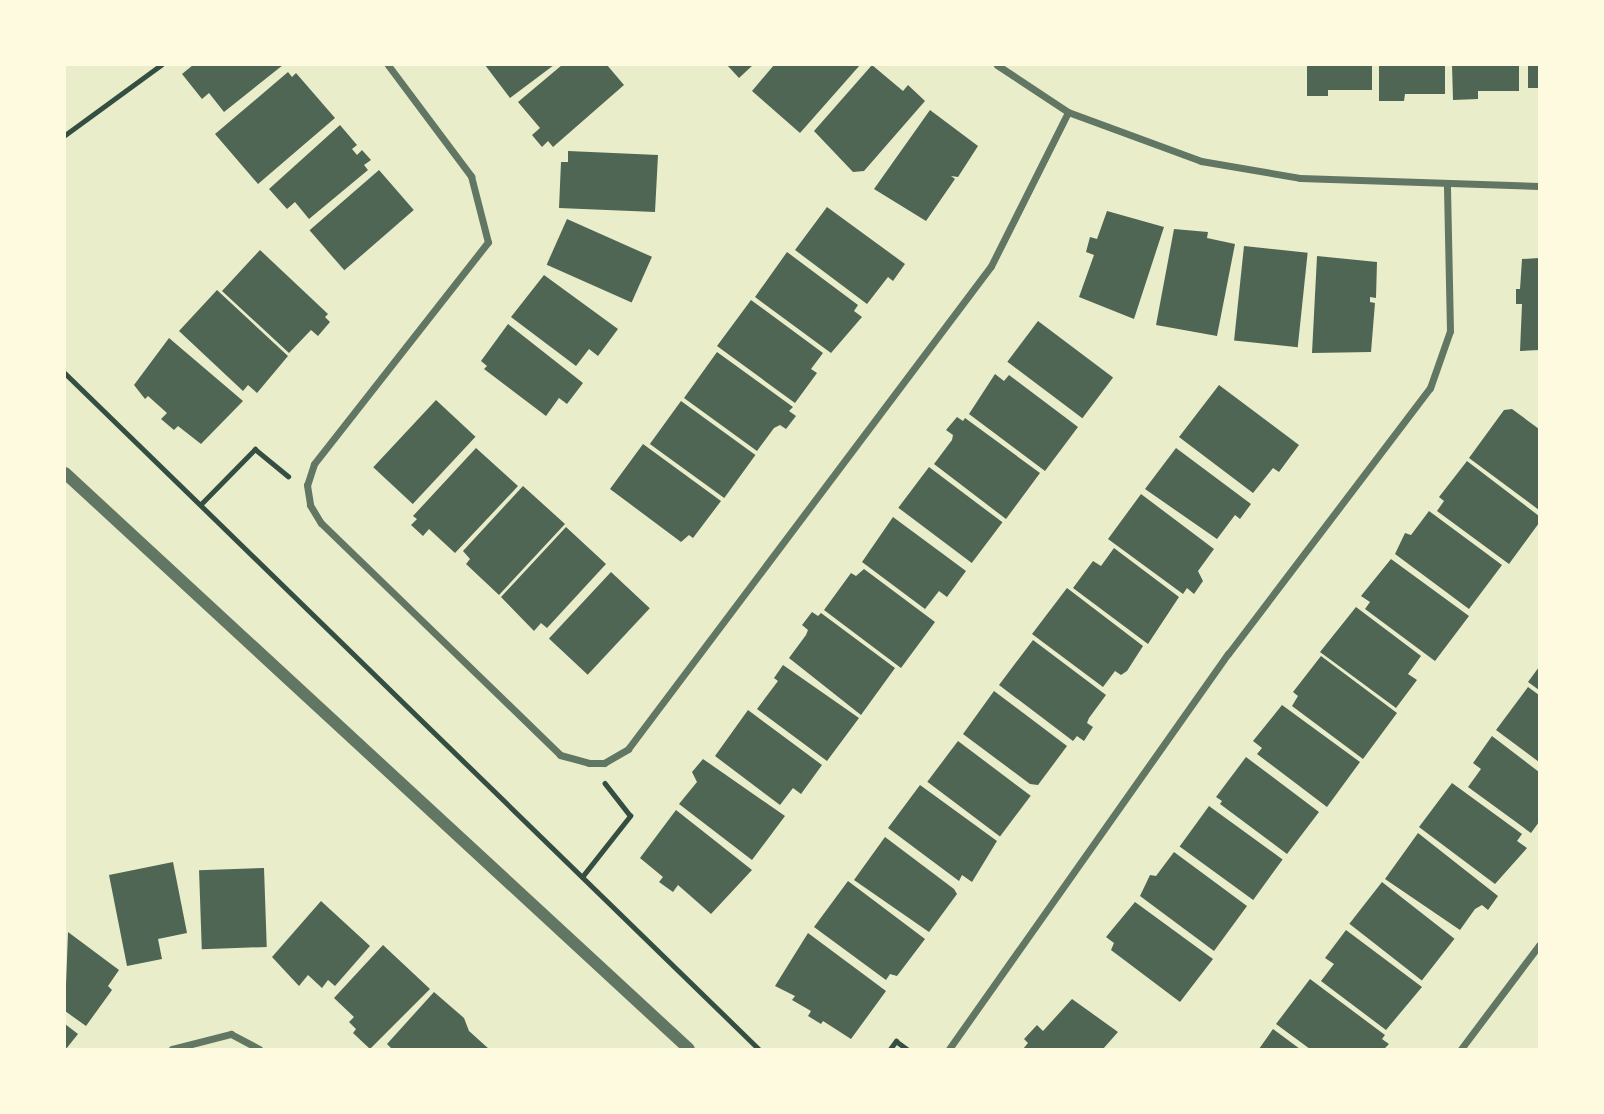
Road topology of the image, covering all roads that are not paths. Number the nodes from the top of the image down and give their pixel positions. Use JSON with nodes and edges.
{"nodes":[{"id":1,"x":387,"y":65,"type":"edge"},
{"id":2,"x":998,"y":65,"type":"edge"},
{"id":3,"x":1068,"y":112,"type":"junction"},
{"id":4,"x":1447,"y":183,"type":"junction"},
{"id":5,"x":1539,"y":186,"type":"edge"},
{"id":6,"x":65,"y":473,"type":"edge"},
{"id":7,"x":1539,"y":945,"type":"edge"},
{"id":8,"x":172,"y":1049,"type":"edge"},
{"id":9,"x":259,"y":1049,"type":"edge"},
{"id":10,"x":689,"y":1049,"type":"edge"},
{"id":11,"x":949,"y":1049,"type":"edge"},
{"id":12,"x":1461,"y":1049,"type":"edge"}],
"edges":[{"from":1,"to":3,"type":"street"},
{"from":2,"to":3,"type":"street"},
{"from":3,"to":4,"type":"street"},
{"from":4,"to":5,"type":"street"},
{"from":4,"to":11,"type":"street"},
{"from":6,"to":10,"type":"street"},
{"from":7,"to":12,"type":"street"},
{"from":8,"to":9,"type":"street"}]}
